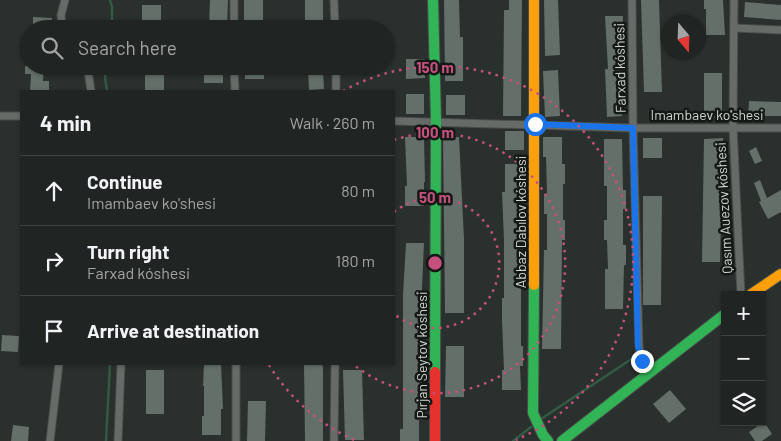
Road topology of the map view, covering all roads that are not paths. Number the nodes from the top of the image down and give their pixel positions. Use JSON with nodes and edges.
{"nodes":[{"id":1,"x":65,"y":0,"type":"edge"},
{"id":2,"x":234,"y":0,"type":"edge"},
{"id":3,"x":334,"y":0,"type":"edge"},
{"id":4,"x":433,"y":0,"type":"edge"},
{"id":5,"x":534,"y":0,"type":"edge"},
{"id":6,"x":632,"y":0,"type":"edge"},
{"id":7,"x":734,"y":0,"type":"edge"},
{"id":8,"x":61,"y":20,"type":"edge"},
{"id":9,"x":234,"y":20,"type":"edge"},
{"id":10,"x":335,"y":20,"type":"edge"},
{"id":11,"x":734,"y":28,"type":"junction"},
{"id":12,"x":781,"y":30,"type":"edge"},
{"id":13,"x":89,"y":75,"type":"edge"},
{"id":14,"x":234,"y":75,"type":"edge"},
{"id":15,"x":336,"y":75,"type":"edge"},
{"id":16,"x":91,"y":90,"type":"edge"},
{"id":17,"x":235,"y":90,"type":"edge"},
{"id":18,"x":336,"y":90,"type":"edge"},
{"id":19,"x":0,"y":116,"type":"edge"},
{"id":20,"x":20,"y":116,"type":"edge"},
{"id":21,"x":395,"y":121,"type":"edge"},
{"id":22,"x":436,"y":122,"type":"junction"},
{"id":23,"x":535,"y":124,"type":"junction"},
{"id":24,"x":733,"y":127,"type":"junction"},
{"id":25,"x":633,"y":128,"type":"junction"},
{"id":26,"x":781,"y":128,"type":"edge"},
{"id":27,"x":781,"y":274,"type":"edge"},
{"id":28,"x":741,"y":291,"type":"edge"},
{"id":29,"x":756,"y":291,"type":"edge"},
{"id":30,"x":721,"y":317,"type":"edge"},
{"id":31,"x":58,"y":365,"type":"edge"},
{"id":32,"x":121,"y":365,"type":"edge"},
{"id":33,"x":236,"y":365,"type":"edge"},
{"id":34,"x":335,"y":365,"type":"edge"},
{"id":35,"x":648,"y":375,"type":"junction"},
{"id":36,"x":50,"y":441,"type":"edge"},
{"id":37,"x":118,"y":441,"type":"edge"},
{"id":38,"x":236,"y":441,"type":"edge"},
{"id":39,"x":334,"y":441,"type":"edge"},
{"id":40,"x":435,"y":441,"type":"edge"},
{"id":41,"x":548,"y":441,"type":"edge"},
{"id":42,"x":562,"y":441,"type":"edge"}],
"edges":[{"from":1,"to":8,"type":"street"},
{"from":2,"to":9,"type":"street"},
{"from":3,"to":10,"type":"street"},
{"from":4,"to":22,"type":"street","name":"Pırjan Seytov kóshesi"},
{"from":5,"to":23,"type":"street","name":"Abbaz Dabılov kóshesi"},
{"from":6,"to":25,"type":"street","name":"Farxad kóshesi"},
{"from":7,"to":11,"type":"street","name":"Qasım Auezov kóshesi"},
{"from":11,"to":12,"type":"street"},
{"from":11,"to":24,"type":"street","name":"Qasım Auezov kóshesi"},
{"from":13,"to":16,"type":"street"},
{"from":14,"to":17,"type":"street"},
{"from":15,"to":18,"type":"street"},
{"from":19,"to":20,"type":"street"},
{"from":21,"to":22,"type":"street","name":"Imambaev ko'shesi"},
{"from":22,"to":23,"type":"street","name":"Imambaev ko'shesi"},
{"from":22,"to":40,"type":"street","name":"Pırjan Seytov kóshesi"},
{"from":23,"to":25,"type":"street","name":"Imambaev ko'shesi"},
{"from":23,"to":41,"type":"street","name":"Abbaz Dabılov kóshesi"},
{"from":24,"to":25,"type":"street","name":"Imambaev ko'shesi"},
{"from":24,"to":26,"type":"street","name":"Imambaev ko'shesi"},
{"from":24,"to":28,"type":"street","name":"Qasım Auezov kóshesi"},
{"from":25,"to":35,"type":"street","name":"Farxad kóshesi"},
{"from":27,"to":29,"type":"street"},
{"from":30,"to":35,"type":"street"},
{"from":31,"to":36,"type":"street"},
{"from":32,"to":37,"type":"street"},
{"from":33,"to":38,"type":"street"},
{"from":34,"to":39,"type":"street"},
{"from":35,"to":42,"type":"street"}]}
